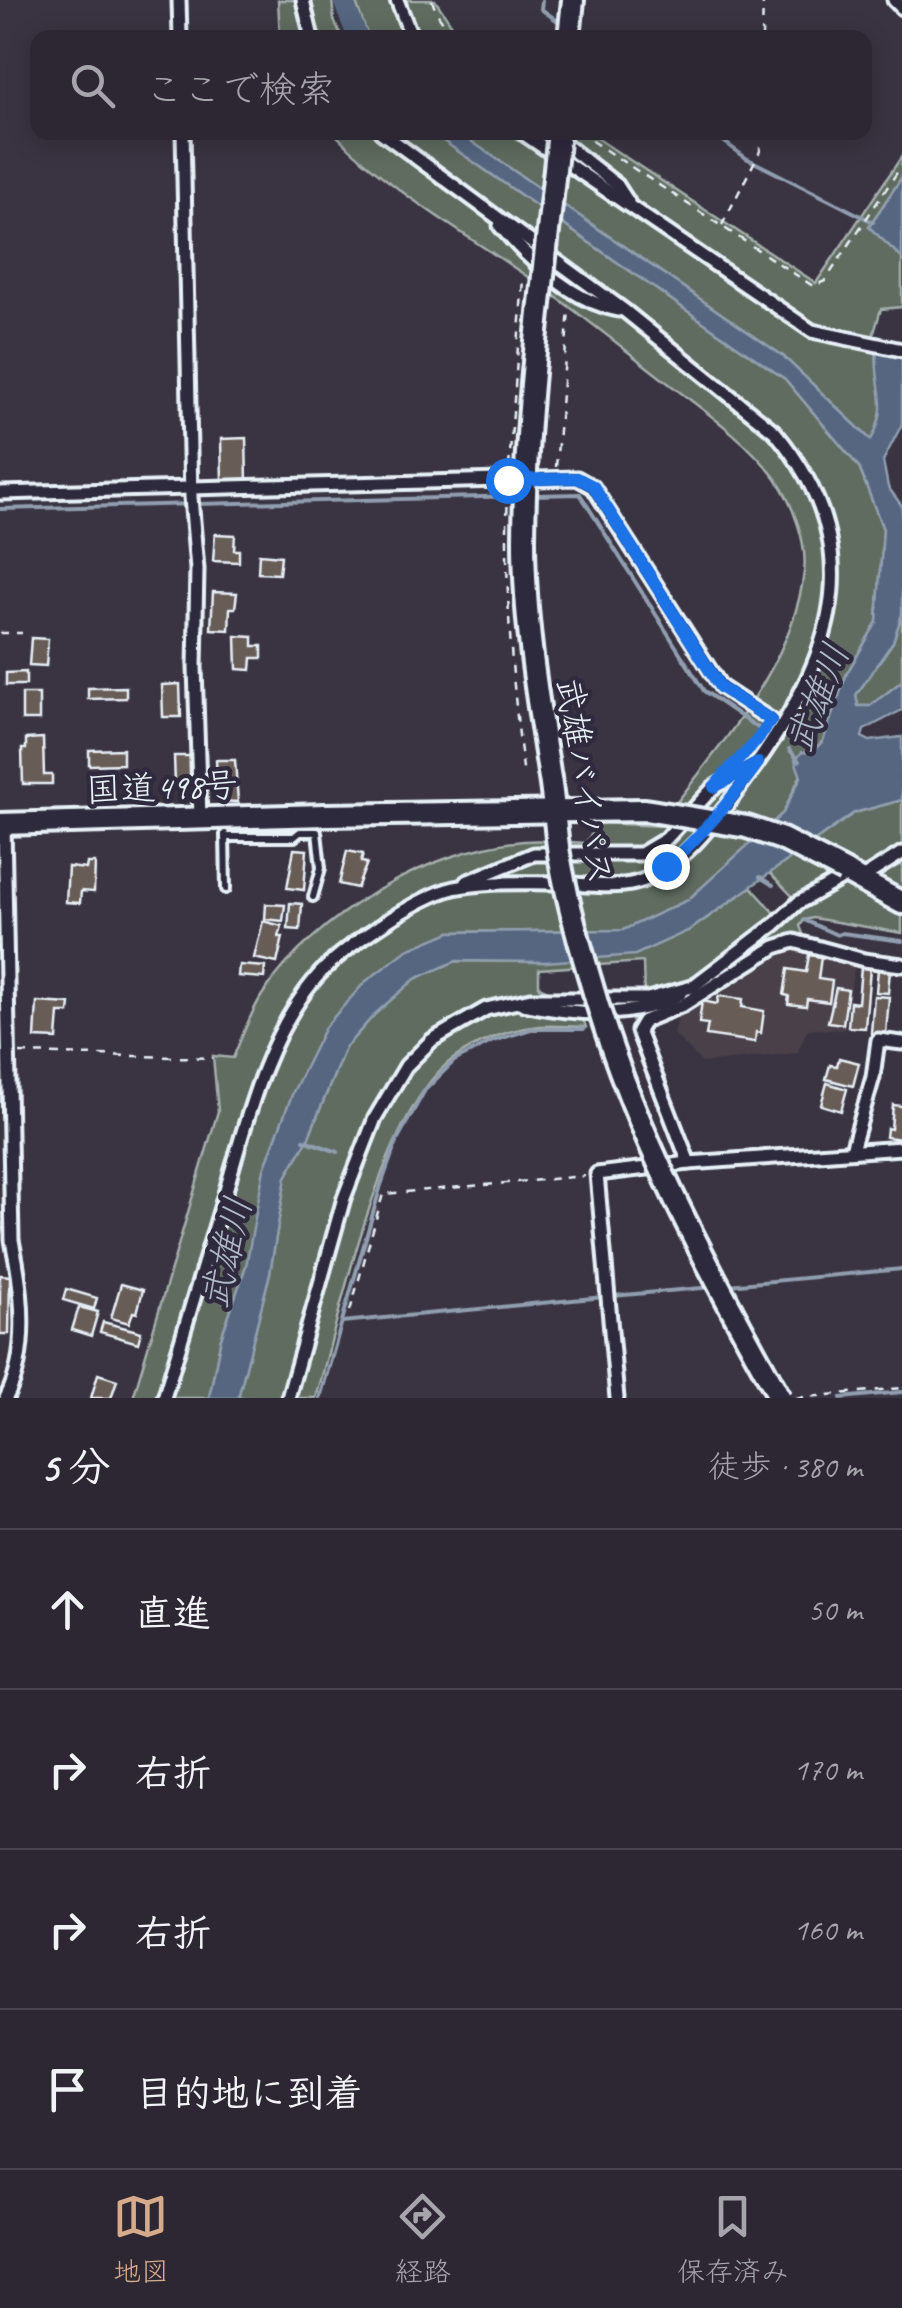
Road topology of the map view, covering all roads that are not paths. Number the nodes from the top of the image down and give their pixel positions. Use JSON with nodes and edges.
{"nodes":[{"id":1,"x":179,"y":0,"type":"edge"},
{"id":2,"x":303,"y":0,"type":"edge"},
{"id":3,"x":397,"y":0,"type":"edge"},
{"id":4,"x":573,"y":0,"type":"edge"},
{"id":5,"x":894,"y":0,"type":"edge"},
{"id":6,"x":902,"y":8,"type":"edge"},
{"id":7,"x":180,"y":30,"type":"edge"},
{"id":8,"x":310,"y":30,"type":"edge"},
{"id":9,"x":409,"y":30,"type":"edge"},
{"id":10,"x":570,"y":30,"type":"edge"},
{"id":11,"x":183,"y":140,"type":"edge"},
{"id":12,"x":392,"y":140,"type":"edge"},
{"id":13,"x":532,"y":140,"type":"edge"},
{"id":14,"x":558,"y":140,"type":"edge"},
{"id":15,"x":562,"y":140,"type":"edge"},
{"id":16,"x":633,"y":209,"type":"junction"},
{"id":17,"x":902,"y":350,"type":"edge"},
{"id":18,"x":192,"y":493,"type":"junction"},
{"id":19,"x":0,"y":494,"type":"edge"},
{"id":20,"x":771,"y":720,"type":"dead end"},
{"id":21,"x":758,"y":763,"type":"junction"},
{"id":22,"x":556,"y":811,"type":"junction"},
{"id":23,"x":200,"y":818,"type":"junction"},
{"id":24,"x":2,"y":824,"type":"edge"},
{"id":25,"x":225,"y":827,"type":"junction"},
{"id":26,"x":902,"y":853,"type":"edge"},
{"id":27,"x":850,"y":875,"type":"junction"},
{"id":28,"x":226,"y":888,"type":"dead end"},
{"id":29,"x":450,"y":889,"type":"junction"},
{"id":30,"x":314,"y":897,"type":"dead end"},
{"id":31,"x":902,"y":903,"type":"edge"},
{"id":32,"x":902,"y":964,"type":"edge"},
{"id":33,"x":692,"y":986,"type":"junction"},
{"id":34,"x":515,"y":1002,"type":"junction"},
{"id":35,"x":661,"y":1010,"type":"junction"},
{"id":36,"x":902,"y":1043,"type":"edge"},
{"id":37,"x":902,"y":1148,"type":"edge"},
{"id":38,"x":852,"y":1150,"type":"junction"},
{"id":39,"x":689,"y":1163,"type":"junction"},
{"id":40,"x":6,"y":1398,"type":"edge"},
{"id":41,"x":164,"y":1398,"type":"edge"},
{"id":42,"x":288,"y":1398,"type":"edge"},
{"id":43,"x":618,"y":1398,"type":"edge"},
{"id":44,"x":780,"y":1398,"type":"edge"}],
"edges":[{"from":1,"to":7,"type":"street"},
{"from":2,"to":8,"type":"street"},
{"from":3,"to":9,"type":"street"},
{"from":4,"to":10,"type":"highway"},
{"from":5,"to":6,"type":"street"},
{"from":11,"to":18,"type":"street"},
{"from":12,"to":21,"type":"street"},
{"from":13,"to":16,"type":"street"},
{"from":14,"to":22,"type":"highway","name":"武雄バイパス","bridge":true},
{"from":15,"to":16,"type":"street"},
{"from":16,"to":17,"type":"street"},
{"from":18,"to":19,"type":"street"},
{"from":18,"to":20,"type":"street"},
{"from":18,"to":23,"type":"street"},
{"from":21,"to":29,"type":"street"},
{"from":21,"to":29,"type":"street"},
{"from":22,"to":25,"type":"highway","name":"国道498号","bridge":true},
{"from":22,"to":27,"type":"highway","name":"国道498号","bridge":true},
{"from":22,"to":44,"type":"highway","name":"武雄バイパス","bridge":true},
{"from":23,"to":24,"type":"highway","name":"国道498号"},
{"from":23,"to":25,"type":"highway","name":"国道498号"},
{"from":24,"to":40,"type":"street"},
{"from":25,"to":28,"type":"lane"},
{"from":25,"to":30,"type":"lane"},
{"from":26,"to":27,"type":"street"},
{"from":27,"to":31,"type":"highway"},
{"from":27,"to":33,"type":"street"},
{"from":29,"to":41,"type":"street"},
{"from":32,"to":35,"type":"street"},
{"from":33,"to":34,"type":"street"},
{"from":33,"to":35,"type":"street"},
{"from":34,"to":35,"type":"street"},
{"from":34,"to":42,"type":"street"},
{"from":35,"to":39,"type":"street"},
{"from":36,"to":38,"type":"street"},
{"from":37,"to":38,"type":"street"},
{"from":38,"to":39,"type":"street"},
{"from":39,"to":43,"type":"street"}]}
